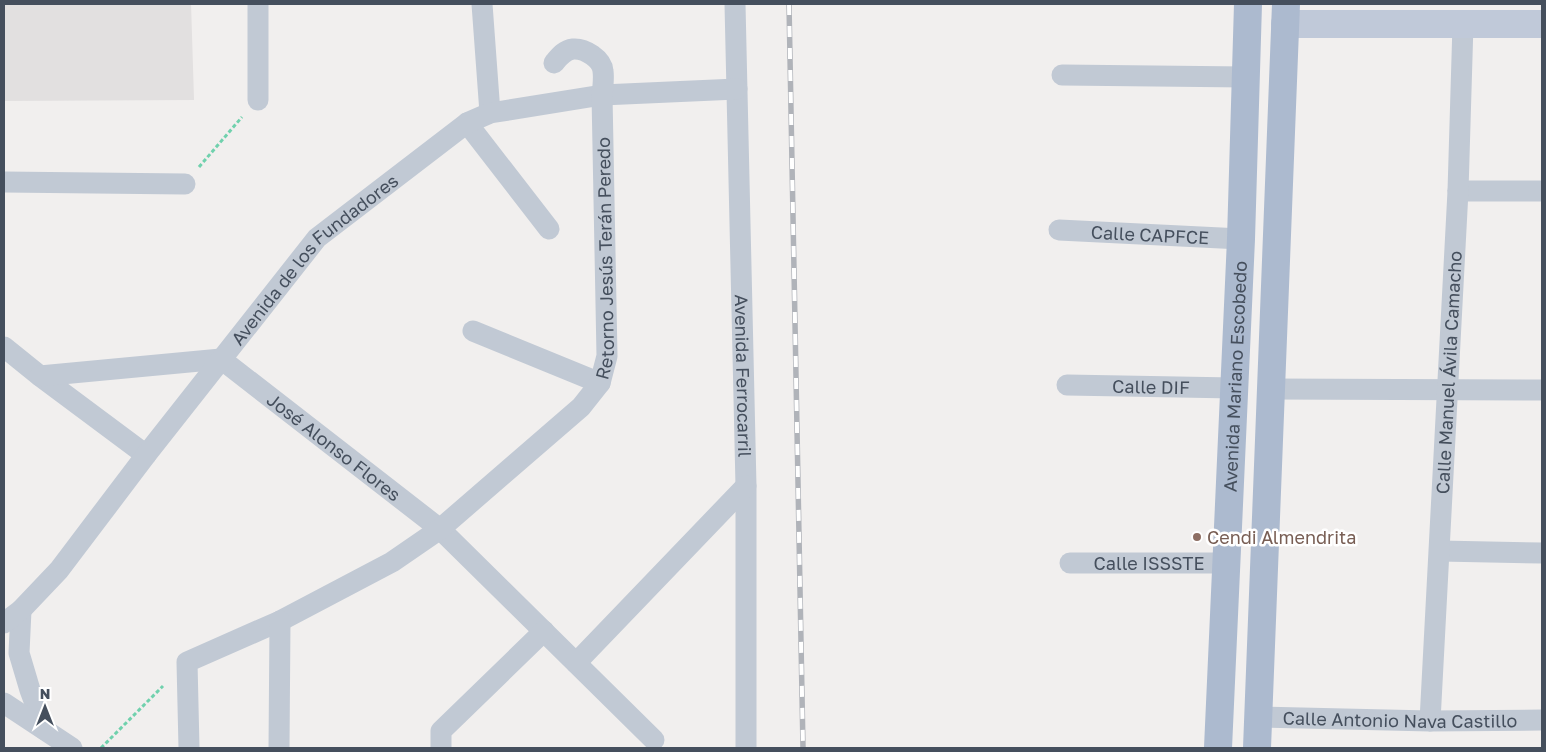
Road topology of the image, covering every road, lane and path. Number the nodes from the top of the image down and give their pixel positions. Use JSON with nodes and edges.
{"nodes":[{"id":1,"x":258,"y":4,"type":"edge"},
{"id":2,"x":482,"y":4,"type":"edge"},
{"id":3,"x":735,"y":4,"type":"edge"},
{"id":4,"x":1248,"y":4,"type":"edge"},
{"id":5,"x":1285,"y":14,"type":"edge"},
{"id":6,"x":1463,"y":24,"type":"junction"},
{"id":7,"x":1542,"y":24,"type":"edge"},
{"id":8,"x":554,"y":63,"type":"dead end"},
{"id":9,"x":1062,"y":75,"type":"dead end"},
{"id":10,"x":1246,"y":77,"type":"junction"},
{"id":11,"x":737,"y":90,"type":"junction"},
{"id":12,"x":602,"y":95,"type":"junction"},
{"id":13,"x":258,"y":100,"type":"joint"},
{"id":14,"x":490,"y":113,"type":"junction"},
{"id":15,"x":467,"y":123,"type":"junction"},
{"id":16,"x":4,"y":182,"type":"edge"},
{"id":17,"x":184,"y":184,"type":"joint"},
{"id":18,"x":1458,"y":191,"type":"junction"},
{"id":19,"x":1542,"y":191,"type":"edge"},
{"id":20,"x":549,"y":229,"type":"dead end"},
{"id":21,"x":1058,"y":230,"type":"dead end"},
{"id":22,"x":1241,"y":239,"type":"junction"},
{"id":23,"x":473,"y":331,"type":"dead end"},
{"id":24,"x":5,"y":351,"type":"edge"},
{"id":25,"x":222,"y":358,"type":"junction"},
{"id":26,"x":40,"y":376,"type":"junction"},
{"id":27,"x":600,"y":383,"type":"junction"},
{"id":28,"x":1067,"y":385,"type":"dead end"},
{"id":29,"x":1234,"y":388,"type":"junction"},
{"id":30,"x":1270,"y":389,"type":"junction"},
{"id":31,"x":1448,"y":390,"type":"junction"},
{"id":32,"x":1542,"y":390,"type":"edge"},
{"id":33,"x":146,"y":455,"type":"junction"},
{"id":34,"x":746,"y":486,"type":"junction"},
{"id":35,"x":440,"y":529,"type":"junction"},
{"id":36,"x":1440,"y":551,"type":"junction"},
{"id":37,"x":1542,"y":552,"type":"edge"},
{"id":38,"x":1070,"y":562,"type":"dead end"},
{"id":39,"x":1226,"y":562,"type":"junction"},
{"id":40,"x":21,"y":610,"type":"junction"},
{"id":41,"x":280,"y":621,"type":"junction"},
{"id":42,"x":4,"y":623,"type":"edge"},
{"id":43,"x":544,"y":631,"type":"junction"},
{"id":44,"x":186,"y":662,"type":"junction"},
{"id":45,"x":576,"y":663,"type":"junction"},
{"id":46,"x":4,"y":703,"type":"edge"},
{"id":47,"x":1258,"y":717,"type":"junction"},
{"id":48,"x":1542,"y":720,"type":"edge"},
{"id":49,"x":1430,"y":721,"type":"junction"},
{"id":50,"x":45,"y":730,"type":"junction"},
{"id":51,"x":654,"y":740,"type":"dead end"},
{"id":52,"x":72,"y":748,"type":"edge"},
{"id":53,"x":102,"y":748,"type":"edge"},
{"id":54,"x":189,"y":748,"type":"edge"},
{"id":55,"x":279,"y":748,"type":"edge"},
{"id":56,"x":441,"y":748,"type":"edge"},
{"id":57,"x":746,"y":748,"type":"edge"},
{"id":58,"x":1218,"y":748,"type":"edge"},
{"id":59,"x":1257,"y":748,"type":"edge"}],
"edges":[{"from":1,"to":13,"type":"street"},
{"from":2,"to":14,"type":"street"},
{"from":3,"to":11,"type":"street","name":"Avenida Ferrocarril"},
{"from":4,"to":10,"type":"main road","name":"Avenida Mariano Escobedo"},
{"from":5,"to":6,"type":"street"},
{"from":5,"to":30,"type":"main road","name":"Avenida Mariano Escobedo"},
{"from":6,"to":7,"type":"street"},
{"from":6,"to":18,"type":"street","name":"Calle Manuel Ávila Camacho"},
{"from":8,"to":12,"type":"street","name":"Retorno Jesús Terán Peredo"},
{"from":9,"to":10,"type":"street"},
{"from":10,"to":22,"type":"main road","name":"Avenida Mariano Escobedo"},
{"from":11,"to":12,"type":"street","name":"Avenida de los Fundadores"},
{"from":11,"to":34,"type":"street","name":"Avenida Ferrocarril"},
{"from":12,"to":14,"type":"street","name":"Avenida de los Fundadores"},
{"from":12,"to":27,"type":"street","name":"Retorno Jesús Terán Peredo"},
{"from":13,"to":17,"type":"path"},
{"from":14,"to":15,"type":"street","name":"Avenida de los Fundadores"},
{"from":15,"to":20,"type":"street"},
{"from":15,"to":25,"type":"street","name":"Avenida de los Fundadores"},
{"from":16,"to":17,"type":"street"},
{"from":18,"to":19,"type":"street"},
{"from":18,"to":31,"type":"street","name":"Calle Manuel Ávila Camacho"},
{"from":21,"to":22,"type":"street","name":"Calle CAPFCE"},
{"from":22,"to":29,"type":"main road","name":"Avenida Mariano Escobedo"},
{"from":23,"to":27,"type":"street"},
{"from":24,"to":26,"type":"street"},
{"from":25,"to":26,"type":"street"},
{"from":25,"to":33,"type":"street","name":"Avenida de los Fundadores"},
{"from":25,"to":35,"type":"street","name":"José Alonso Flores"},
{"from":26,"to":33,"type":"street"},
{"from":27,"to":35,"type":"street","name":"Retorno Jesús Terán Peredo"},
{"from":28,"to":29,"type":"street","name":"Calle DIF"},
{"from":29,"to":39,"type":"main road","name":"Avenida Mariano Escobedo"},
{"from":30,"to":31,"type":"street"},
{"from":30,"to":47,"type":"main road","name":"Avenida Mariano Escobedo"},
{"from":31,"to":32,"type":"street"},
{"from":31,"to":36,"type":"street","name":"Calle Manuel Ávila Camacho"},
{"from":33,"to":40,"type":"street","name":"Avenida de los Fundadores"},
{"from":34,"to":45,"type":"street"},
{"from":34,"to":57,"type":"street","name":"Avenida Ferrocarril"},
{"from":35,"to":41,"type":"street","name":"Retorno Jesús Terán Peredo"},
{"from":35,"to":43,"type":"street","name":"José Alonso Flores"},
{"from":36,"to":37,"type":"street"},
{"from":36,"to":49,"type":"street","name":"Calle Manuel Ávila Camacho"},
{"from":38,"to":39,"type":"street","name":"Calle ISSSTE"},
{"from":39,"to":58,"type":"main road","name":"Avenida Mariano Escobedo"},
{"from":40,"to":42,"type":"street","name":"Avenida de los Fundadores"},
{"from":40,"to":50,"type":"street"},
{"from":41,"to":44,"type":"street","name":"Retorno Jesús Terán Peredo"},
{"from":41,"to":55,"type":"street"},
{"from":43,"to":45,"type":"street","name":"José Alonso Flores"},
{"from":43,"to":56,"type":"street"},
{"from":44,"to":53,"type":"path"},
{"from":44,"to":54,"type":"street"},
{"from":45,"to":51,"type":"street","name":"José Alonso Flores"},
{"from":46,"to":50,"type":"street"},
{"from":47,"to":49,"type":"street","name":"Calle Antonio Nava Castillo"},
{"from":47,"to":59,"type":"main road","name":"Avenida Mariano Escobedo"},
{"from":48,"to":49,"type":"street","name":"Calle Antonio Nava Castillo"},
{"from":50,"to":52,"type":"street"}]}
